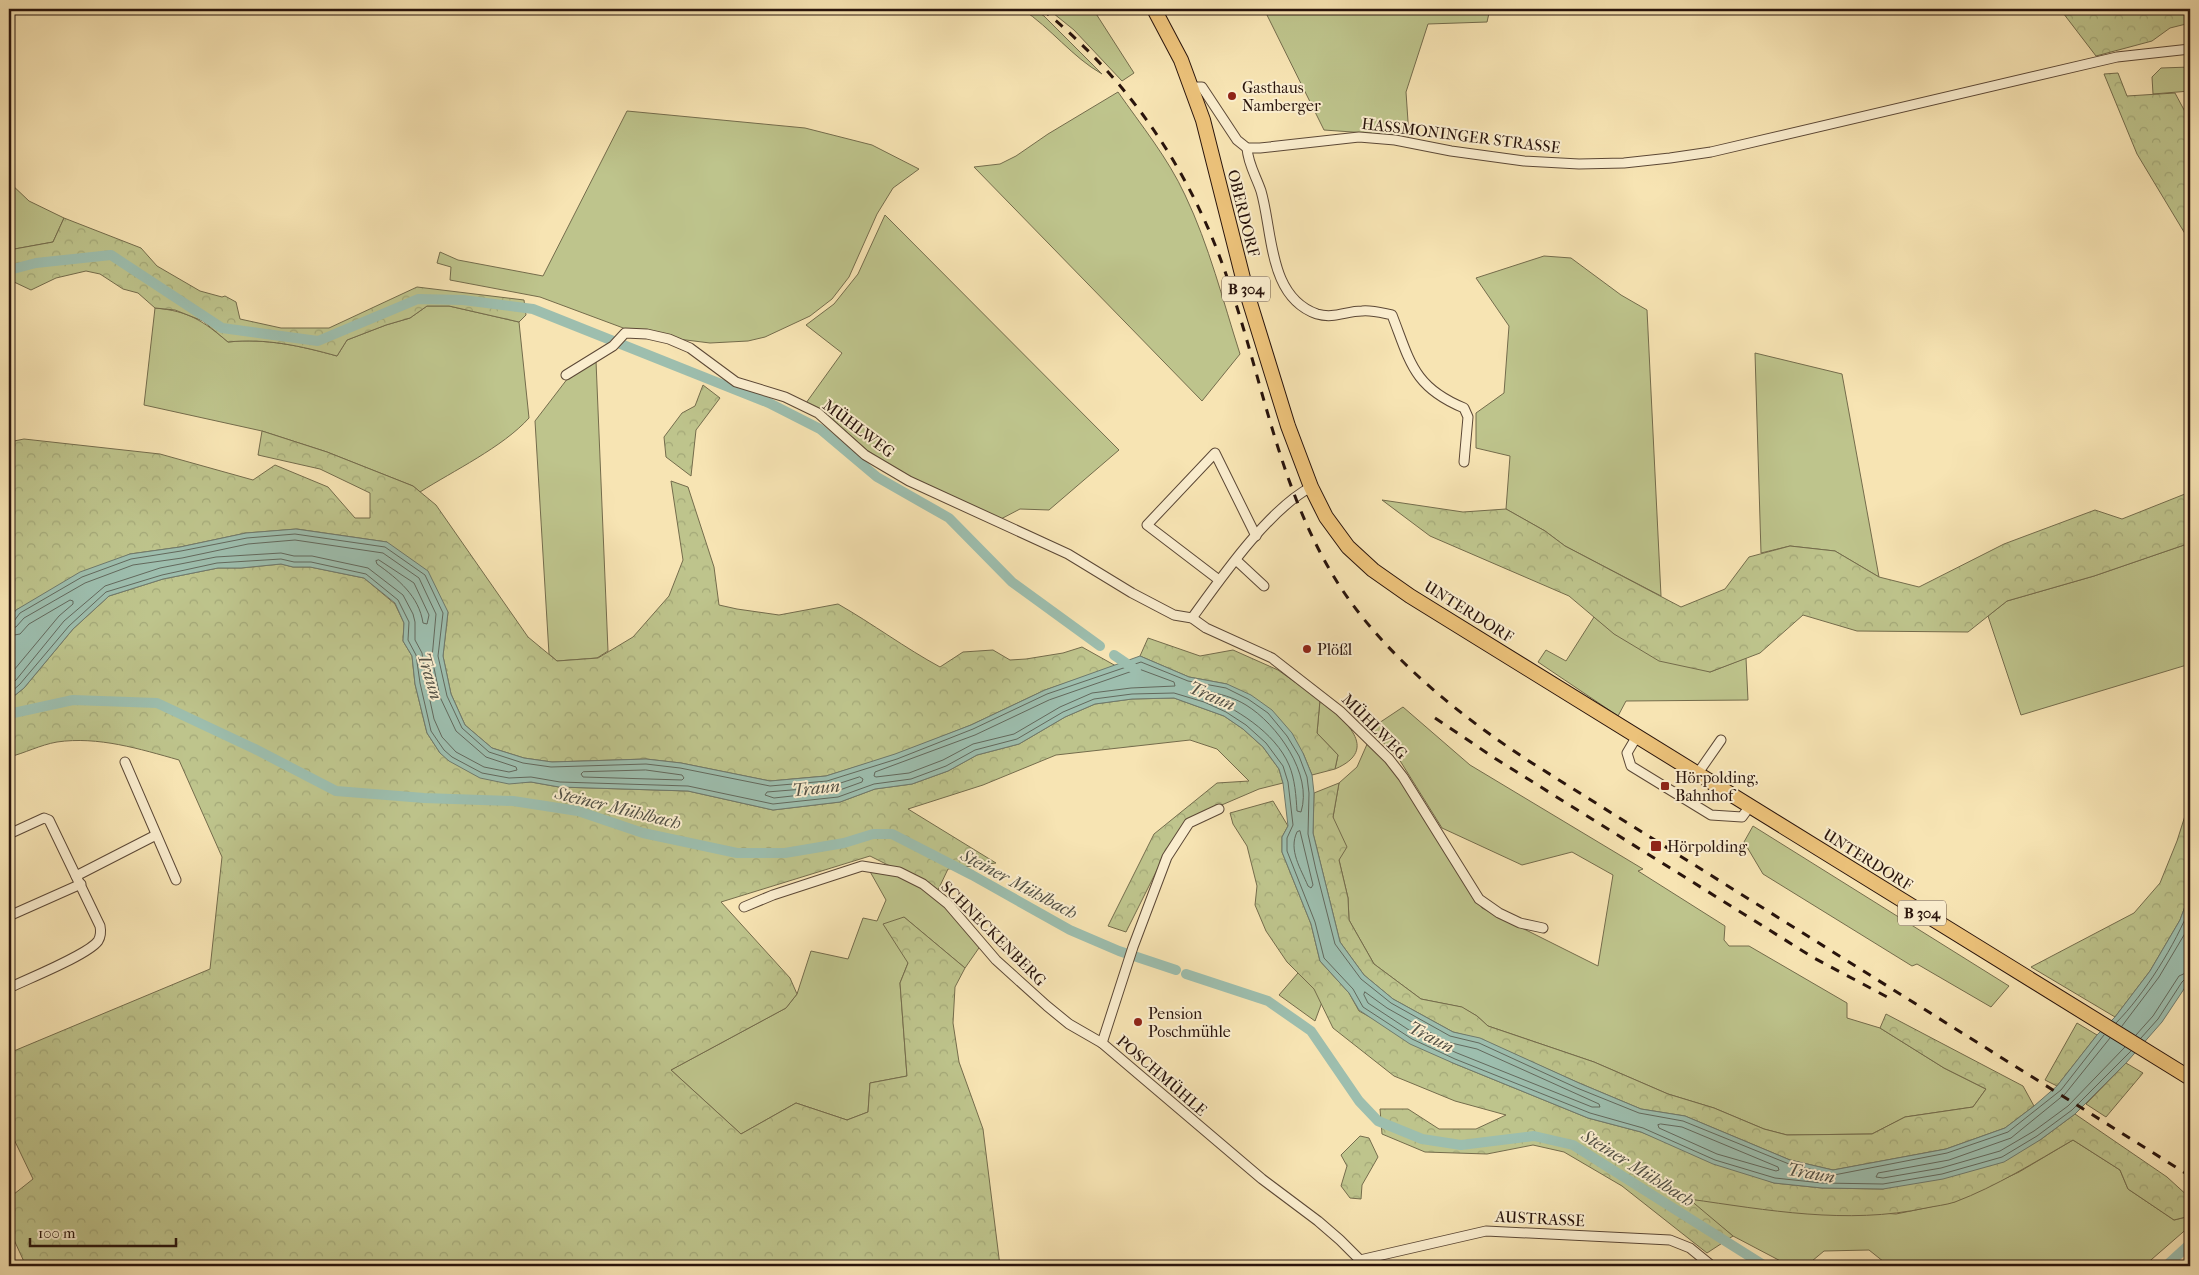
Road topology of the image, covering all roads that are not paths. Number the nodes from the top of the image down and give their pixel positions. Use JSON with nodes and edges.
{"nodes":[{"id":1,"x":1154,"y":9,"type":"edge"},
{"id":2,"x":2190,"y":49,"type":"edge"},
{"id":3,"x":1192,"y":87,"type":"junction"},
{"id":4,"x":1247,"y":148,"type":"junction"},
{"id":5,"x":566,"y":376,"type":"dead end"},
{"id":6,"x":1464,"y":462,"type":"dead end"},
{"id":7,"x":1311,"y":487,"type":"junction"},
{"id":8,"x":1256,"y":536,"type":"junction"},
{"id":9,"x":1236,"y":560,"type":"junction"},
{"id":10,"x":1219,"y":580,"type":"junction"},
{"id":11,"x":1264,"y":586,"type":"dead end"},
{"id":12,"x":1192,"y":618,"type":"junction"},
{"id":13,"x":1637,"y":736,"type":"junction"},
{"id":14,"x":1721,"y":740,"type":"dead end"},
{"id":15,"x":125,"y":762,"type":"dead end"},
{"id":16,"x":1698,"y":773,"type":"junction"},
{"id":17,"x":1750,"y":806,"type":"junction"},
{"id":18,"x":1219,"y":809,"type":"dead end"},
{"id":19,"x":9,"y":834,"type":"edge"},
{"id":20,"x":156,"y":836,"type":"junction"},
{"id":21,"x":78,"y":880,"type":"junction"},
{"id":22,"x":176,"y":880,"type":"dead end"},
{"id":23,"x":744,"y":907,"type":"dead end"},
{"id":24,"x":9,"y":916,"type":"edge"},
{"id":25,"x":1543,"y":928,"type":"dead end"},
{"id":26,"x":9,"y":988,"type":"edge"},
{"id":27,"x":1102,"y":1043,"type":"junction"},
{"id":28,"x":2190,"y":1078,"type":"edge"},
{"id":29,"x":1361,"y":1263,"type":"edge"},
{"id":30,"x":1712,"y":1266,"type":"edge"}],
"edges":[{"from":1,"to":3,"type":"main road","name":"OBERDORF","number":"B 304"},
{"from":2,"to":4,"type":"street","name":"HASSMONINGER STRASSE"},
{"from":3,"to":4,"type":"street"},
{"from":3,"to":7,"type":"main road","name":"OBERDORF","number":"B 304"},
{"from":4,"to":6,"type":"street","name":"OBERDORF"},
{"from":5,"to":12,"type":"street","name":"MÜHLWEG"},
{"from":7,"to":8,"type":"street"},
{"from":7,"to":13,"type":"main road","name":"UNTERDORF","number":"B 304"},
{"from":8,"to":9,"type":"street"},
{"from":8,"to":10,"type":"street"},
{"from":9,"to":10,"type":"street"},
{"from":9,"to":11,"type":"street"},
{"from":10,"to":12,"type":"street"},
{"from":12,"to":25,"type":"street","name":"MÜHLWEG"},
{"from":13,"to":16,"type":"main road","name":"UNTERDORF","number":"B 304"},
{"from":13,"to":17,"type":"street"},
{"from":14,"to":16,"type":"street"},
{"from":15,"to":20,"type":"street"},
{"from":16,"to":17,"type":"main road","name":"UNTERDORF","number":"B 304"},
{"from":17,"to":28,"type":"main road","name":"UNTERDORF","number":"B 304"},
{"from":18,"to":27,"type":"street","name":"POSCHMÜHLE"},
{"from":19,"to":21,"type":"street"},
{"from":20,"to":21,"type":"street"},
{"from":20,"to":22,"type":"street"},
{"from":21,"to":24,"type":"street"},
{"from":21,"to":26,"type":"street"},
{"from":23,"to":27,"type":"street","name":"SCHNECKENBERG"},
{"from":27,"to":29,"type":"street","name":"POSCHMÜHLE"},
{"from":29,"to":30,"type":"street","name":"AUSTRASSE"}]}
